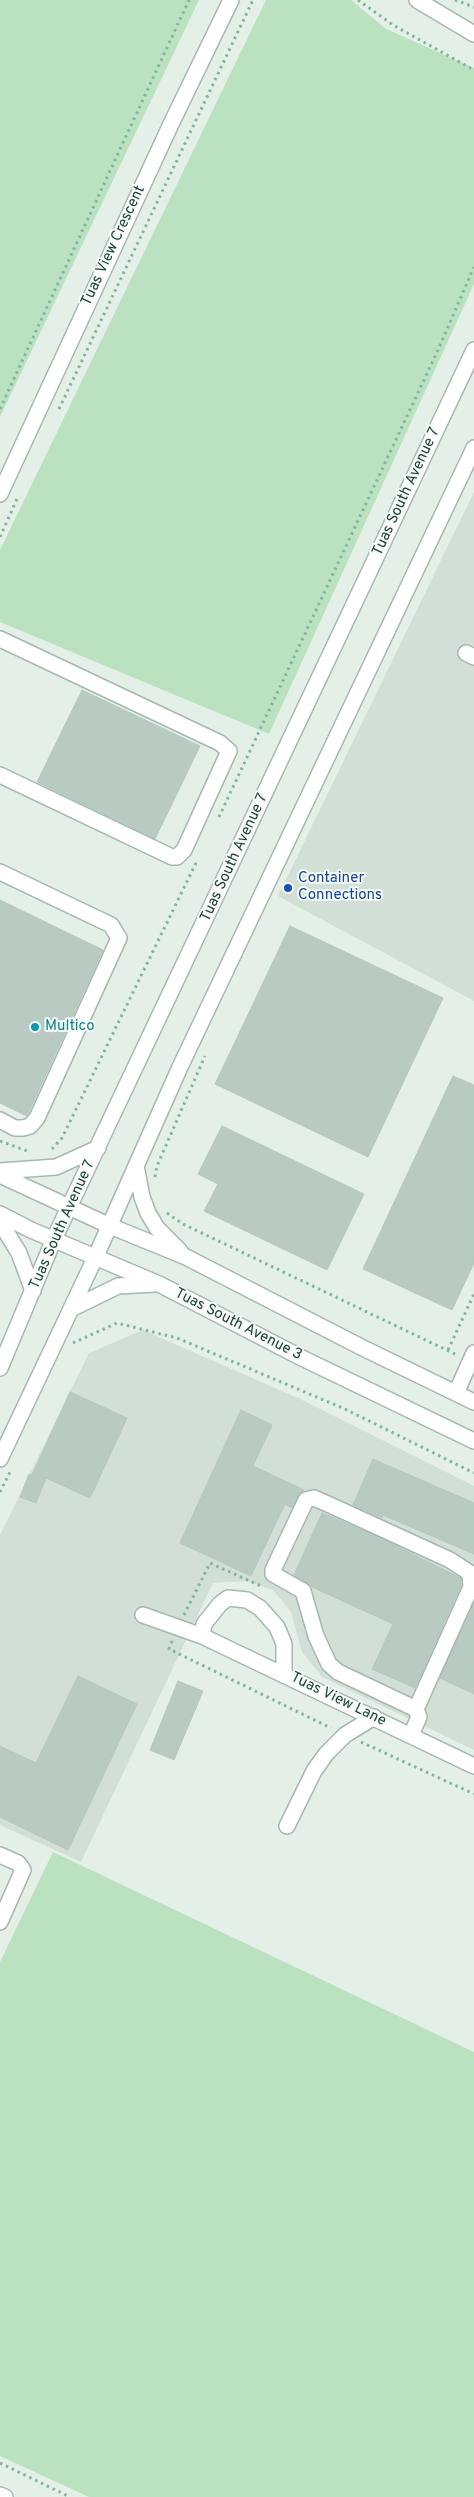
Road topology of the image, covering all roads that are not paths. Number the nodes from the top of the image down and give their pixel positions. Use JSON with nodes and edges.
{"nodes":[{"id":1,"x":231,"y":0,"type":"edge"},
{"id":2,"x":417,"y":0,"type":"edge"},
{"id":3,"x":474,"y":34,"type":"edge"},
{"id":4,"x":474,"y":350,"type":"edge"},
{"id":5,"x":474,"y":448,"type":"edge"},
{"id":6,"x":0,"y":494,"type":"edge"},
{"id":7,"x":0,"y":639,"type":"edge"},
{"id":8,"x":0,"y":775,"type":"edge"},
{"id":9,"x":0,"y":872,"type":"edge"},
{"id":10,"x":0,"y":1120,"type":"edge"},
{"id":11,"x":98,"y":1148,"type":"junction"},
{"id":12,"x":136,"y":1166,"type":"junction"},
{"id":13,"x":0,"y":1173,"type":"edge"},
{"id":14,"x":70,"y":1207,"type":"junction"},
{"id":15,"x":0,"y":1214,"type":"edge"},
{"id":16,"x":0,"y":1222,"type":"edge"},
{"id":17,"x":110,"y":1226,"type":"junction"},
{"id":18,"x":54,"y":1239,"type":"junction"},
{"id":19,"x":96,"y":1256,"type":"junction"},
{"id":20,"x":186,"y":1257,"type":"junction"},
{"id":21,"x":159,"y":1284,"type":"junction"},
{"id":22,"x":33,"y":1291,"type":"junction"},
{"id":23,"x":71,"y":1309,"type":"junction"},
{"id":24,"x":472,"y":1357,"type":"edge"},
{"id":25,"x":0,"y":1368,"type":"edge"},
{"id":26,"x":456,"y":1393,"type":"junction"},
{"id":27,"x":474,"y":1402,"type":"edge"},
{"id":28,"x":474,"y":1441,"type":"edge"},
{"id":29,"x":6,"y":1462,"type":"edge"},
{"id":30,"x":143,"y":1615,"type":"dead end"},
{"id":31,"x":202,"y":1636,"type":"junction"},
{"id":32,"x":284,"y":1674,"type":"junction"},
{"id":33,"x":416,"y":1709,"type":"junction"},
{"id":34,"x":374,"y":1717,"type":"junction"},
{"id":35,"x":411,"y":1735,"type":"junction"},
{"id":36,"x":474,"y":1766,"type":"edge"},
{"id":37,"x":287,"y":1826,"type":"dead end"},
{"id":38,"x":0,"y":1855,"type":"edge"},
{"id":39,"x":0,"y":1922,"type":"edge"},
{"id":40,"x":0,"y":2495,"type":"edge"},
{"id":41,"x":5,"y":2497,"type":"edge"}],
"edges":[{"from":1,"to":6,"type":"street","name":"Tuas View Crescent"},
{"from":2,"to":3,"type":"street"},
{"from":4,"to":11,"type":"street","name":"Tuas South Avenue 7"},
{"from":5,"to":12,"type":"street"},
{"from":7,"to":8,"type":"street"},
{"from":9,"to":10,"type":"street"},
{"from":11,"to":13,"type":"street"},
{"from":11,"to":14,"type":"street","name":"Tuas South Avenue 7"},
{"from":12,"to":17,"type":"street"},
{"from":12,"to":20,"type":"street"},
{"from":13,"to":14,"type":"street"},
{"from":14,"to":17,"type":"street"},
{"from":14,"to":18,"type":"street","name":"Tuas South Avenue 7"},
{"from":15,"to":18,"type":"street","name":"Tuas South Avenue 3"},
{"from":16,"to":22,"type":"street"},
{"from":17,"to":19,"type":"street"},
{"from":17,"to":20,"type":"street"},
{"from":18,"to":19,"type":"street","name":"Tuas South Avenue 3"},
{"from":18,"to":22,"type":"street","name":"Tuas South Avenue 7"},
{"from":19,"to":21,"type":"street","name":"Tuas South Avenue 3"},
{"from":19,"to":23,"type":"street"},
{"from":20,"to":26,"type":"street"},
{"from":21,"to":23,"type":"street"},
{"from":21,"to":28,"type":"street","name":"Tuas South Avenue 3"},
{"from":22,"to":25,"type":"street","name":"Tuas South Avenue 7"},
{"from":23,"to":29,"type":"street"},
{"from":24,"to":26,"type":"street"},
{"from":26,"to":27,"type":"street"},
{"from":30,"to":31,"type":"street","name":"Tuas View Lane"},
{"from":31,"to":32,"type":"street","name":"Tuas View Lane"},
{"from":31,"to":32,"type":"street"},
{"from":32,"to":34,"type":"street","name":"Tuas View Lane"},
{"from":33,"to":33,"type":"street"},
{"from":33,"to":35,"type":"street"},
{"from":34,"to":35,"type":"street","name":"Tuas View Lane"},
{"from":34,"to":37,"type":"street"},
{"from":35,"to":36,"type":"street","name":"Tuas View Lane"},
{"from":38,"to":39,"type":"street"},
{"from":40,"to":41,"type":"street"}]}
